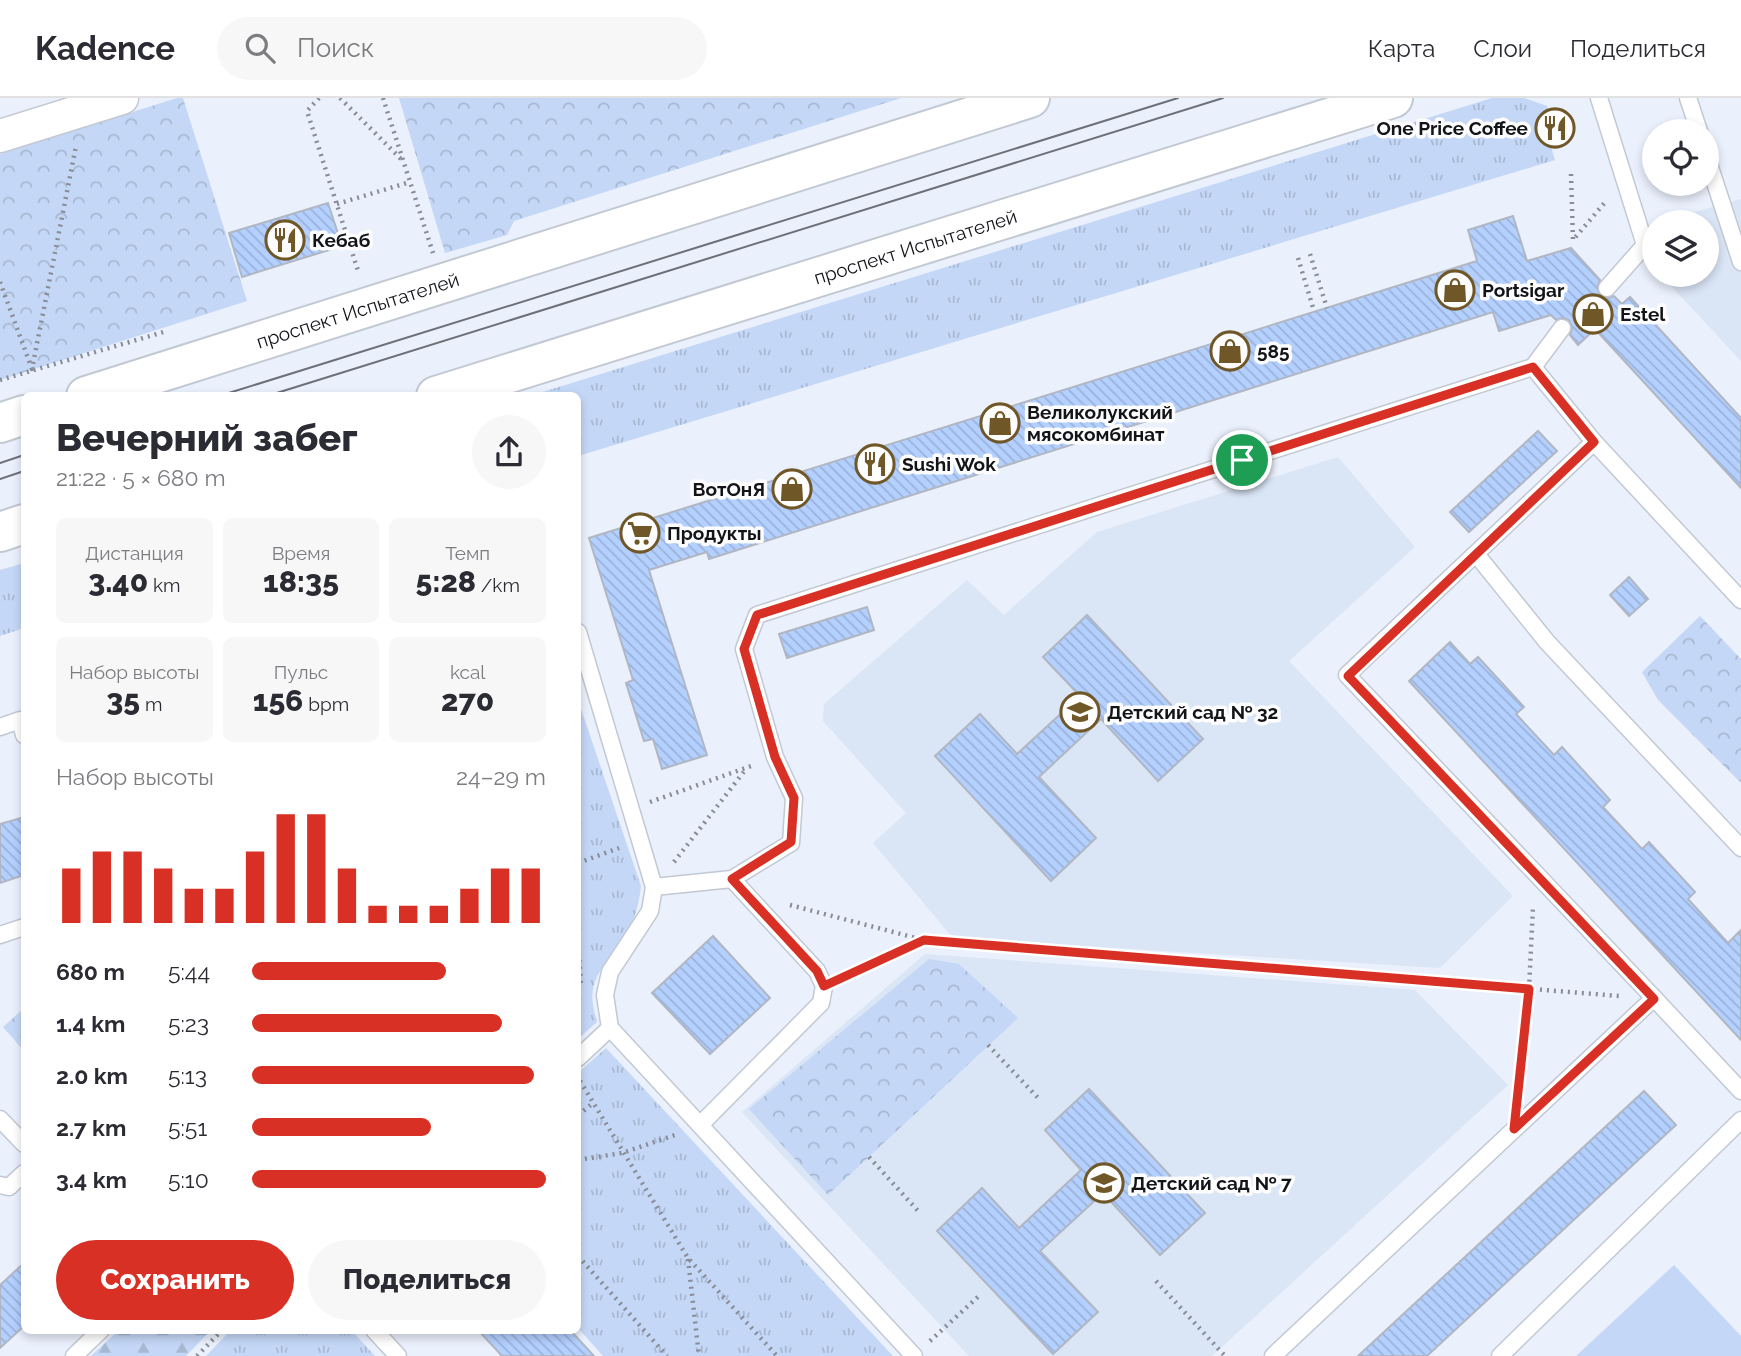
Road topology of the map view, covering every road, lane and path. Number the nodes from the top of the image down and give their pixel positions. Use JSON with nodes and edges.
{"nodes":[{"id":1,"x":121,"y":98,"type":"edge"},
{"id":2,"x":319,"y":98,"type":"edge"},
{"id":3,"x":340,"y":98,"type":"edge"},
{"id":4,"x":383,"y":98,"type":"edge"},
{"id":5,"x":1030,"y":98,"type":"edge"},
{"id":6,"x":1393,"y":98,"type":"edge"},
{"id":7,"x":1599,"y":98,"type":"edge"},
{"id":8,"x":1688,"y":98,"type":"edge"},
{"id":9,"x":1695,"y":119,"type":"edge"},
{"id":10,"x":0,"y":136,"type":"edge"},
{"id":11,"x":77,"y":142,"type":"dead end"},
{"id":12,"x":403,"y":161,"type":"junction"},
{"id":13,"x":1571,"y":174,"type":"dead end"},
{"id":14,"x":1624,"y":180,"type":"junction"},
{"id":15,"x":410,"y":182,"type":"junction"},
{"id":16,"x":1719,"y":188,"type":"edge"},
{"id":17,"x":337,"y":204,"type":"junction"},
{"id":18,"x":1736,"y":230,"type":"edge"},
{"id":19,"x":1310,"y":254,"type":"dead end"},
{"id":20,"x":1298,"y":258,"type":"dead end"},
{"id":21,"x":435,"y":260,"type":"dead end"},
{"id":22,"x":1741,"y":262,"type":"edge"},
{"id":23,"x":359,"y":274,"type":"dead end"},
{"id":24,"x":0,"y":282,"type":"edge"},
{"id":25,"x":1607,"y":288,"type":"dead end"},
{"id":26,"x":1326,"y":308,"type":"dead end"},
{"id":27,"x":1314,"y":312,"type":"dead end"},
{"id":28,"x":180,"y":327,"type":"dead end"},
{"id":29,"x":1562,"y":328,"type":"dead end"},
{"id":30,"x":1533,"y":367,"type":"junction"},
{"id":31,"x":32,"y":369,"type":"junction"},
{"id":32,"x":0,"y":380,"type":"edge"},
{"id":33,"x":504,"y":385,"type":"edge"},
{"id":34,"x":99,"y":392,"type":"edge"},
{"id":35,"x":461,"y":392,"type":"edge"},
{"id":36,"x":21,"y":416,"type":"edge"},
{"id":37,"x":0,"y":423,"type":"edge"},
{"id":38,"x":1594,"y":442,"type":"junction"},
{"id":39,"x":21,"y":525,"type":"edge"},
{"id":40,"x":0,"y":532,"type":"edge"},
{"id":41,"x":1476,"y":554,"type":"junction"},
{"id":42,"x":1741,"y":600,"type":"edge"},
{"id":43,"x":582,"y":665,"type":"edge"},
{"id":44,"x":21,"y":724,"type":"edge"},
{"id":45,"x":0,"y":727,"type":"edge"},
{"id":46,"x":775,"y":757,"type":"junction"},
{"id":47,"x":748,"y":767,"type":"junction"},
{"id":48,"x":630,"y":810,"type":"junction"},
{"id":49,"x":640,"y":841,"type":"junction"},
{"id":50,"x":1741,"y":848,"type":"edge"},
{"id":51,"x":581,"y":862,"type":"edge"},
{"id":52,"x":1535,"y":871,"type":"junction"},
{"id":53,"x":732,"y":879,"type":"junction"},
{"id":54,"x":654,"y":887,"type":"junction"},
{"id":55,"x":744,"y":893,"type":"junction"},
{"id":56,"x":21,"y":929,"type":"edge"},
{"id":57,"x":0,"y":935,"type":"edge"},
{"id":58,"x":924,"y":940,"type":"junction"},
{"id":59,"x":581,"y":978,"type":"edge"},
{"id":60,"x":824,"y":986,"type":"junction"},
{"id":61,"x":1529,"y":989,"type":"junction"},
{"id":62,"x":582,"y":991,"type":"dead end"},
{"id":63,"x":1654,"y":999,"type":"junction"},
{"id":64,"x":610,"y":1028,"type":"junction"},
{"id":65,"x":988,"y":1045,"type":"dead end"},
{"id":66,"x":581,"y":1055,"type":"edge"},
{"id":67,"x":581,"y":1083,"type":"edge"},
{"id":68,"x":1741,"y":1091,"type":"edge"},
{"id":69,"x":1040,"y":1100,"type":"dead end"},
{"id":70,"x":592,"y":1104,"type":"junction"},
{"id":71,"x":581,"y":1113,"type":"edge"},
{"id":72,"x":0,"y":1119,"type":"edge"},
{"id":73,"x":1741,"y":1120,"type":"edge"},
{"id":74,"x":695,"y":1128,"type":"junction"},
{"id":75,"x":1514,"y":1129,"type":"junction"},
{"id":76,"x":21,"y":1141,"type":"edge"},
{"id":77,"x":622,"y":1153,"type":"junction"},
{"id":78,"x":869,"y":1157,"type":"dead end"},
{"id":79,"x":581,"y":1160,"type":"edge"},
{"id":80,"x":21,"y":1176,"type":"edge"},
{"id":81,"x":0,"y":1185,"type":"edge"},
{"id":82,"x":919,"y":1212,"type":"dead end"},
{"id":83,"x":688,"y":1258,"type":"junction"},
{"id":84,"x":581,"y":1259,"type":"edge"},
{"id":85,"x":1156,"y":1281,"type":"dead end"},
{"id":86,"x":981,"y":1294,"type":"dead end"},
{"id":87,"x":97,"y":1334,"type":"edge"},
{"id":88,"x":218,"y":1334,"type":"edge"},
{"id":89,"x":378,"y":1334,"type":"edge"},
{"id":90,"x":919,"y":1351,"type":"edge"},
{"id":91,"x":74,"y":1356,"type":"edge"},
{"id":92,"x":197,"y":1356,"type":"edge"},
{"id":93,"x":398,"y":1356,"type":"edge"},
{"id":94,"x":667,"y":1356,"type":"edge"},
{"id":95,"x":699,"y":1356,"type":"edge"},
{"id":96,"x":777,"y":1356,"type":"edge"},
{"id":97,"x":1225,"y":1356,"type":"edge"},
{"id":98,"x":1273,"y":1356,"type":"edge"},
{"id":99,"x":1500,"y":1356,"type":"edge"}],
"edges":[{"from":1,"to":10,"type":"street"},
{"from":2,"to":17,"type":"path"},
{"from":3,"to":12,"type":"path"},
{"from":4,"to":12,"type":"path"},
{"from":5,"to":34,"type":"main road","name":"проспект Испытателей"},
{"from":6,"to":33,"type":"main road","name":"проспект Испытателей"},
{"from":7,"to":14,"type":"lane"},
{"from":8,"to":9,"type":"lane"},
{"from":11,"to":31,"type":"path"},
{"from":12,"to":15,"type":"path"},
{"from":13,"to":14,"type":"path"},
{"from":14,"to":25,"type":"lane"},
{"from":15,"to":17,"type":"path"},
{"from":15,"to":21,"type":"path"},
{"from":16,"to":18,"type":"lane"},
{"from":17,"to":23,"type":"path"},
{"from":18,"to":22,"type":"lane"},
{"from":19,"to":26,"type":"path"},
{"from":20,"to":27,"type":"path"},
{"from":24,"to":31,"type":"path"},
{"from":28,"to":31,"type":"path"},
{"from":29,"to":30,"type":"lane"},
{"from":30,"to":38,"type":"lane"},
{"from":30,"to":46,"type":"lane"},
{"from":31,"to":32,"type":"path"},
{"from":33,"to":35,"type":"main road","name":"проспект Испытателей"},
{"from":36,"to":37,"type":"main road"},
{"from":38,"to":41,"type":"lane"},
{"from":38,"to":42,"type":"lane"},
{"from":39,"to":40,"type":"main road"},
{"from":41,"to":50,"type":"lane"},
{"from":41,"to":52,"type":"lane"},
{"from":43,"to":48,"type":"lane"},
{"from":44,"to":45,"type":"lane"},
{"from":46,"to":47,"type":"path"},
{"from":46,"to":53,"type":"lane"},
{"from":47,"to":48,"type":"path"},
{"from":47,"to":54,"type":"path"},
{"from":48,"to":49,"type":"lane"},
{"from":49,"to":51,"type":"path"},
{"from":49,"to":54,"type":"lane"},
{"from":52,"to":61,"type":"path"},
{"from":52,"to":63,"type":"lane"},
{"from":53,"to":54,"type":"lane"},
{"from":53,"to":55,"type":"lane"},
{"from":54,"to":64,"type":"lane"},
{"from":55,"to":58,"type":"path"},
{"from":55,"to":60,"type":"lane"},
{"from":56,"to":57,"type":"lane"},
{"from":58,"to":60,"type":"path"},
{"from":58,"to":61,"type":"path"},
{"from":59,"to":62,"type":"path"},
{"from":60,"to":74,"type":"lane"},
{"from":61,"to":63,"type":"path"},
{"from":61,"to":75,"type":"path"},
{"from":63,"to":68,"type":"lane"},
{"from":63,"to":75,"type":"lane"},
{"from":64,"to":66,"type":"lane"},
{"from":64,"to":74,"type":"lane"},
{"from":65,"to":69,"type":"path"},
{"from":67,"to":70,"type":"path"},
{"from":70,"to":71,"type":"path"},
{"from":70,"to":77,"type":"path"},
{"from":72,"to":76,"type":"lane"},
{"from":73,"to":99,"type":"lane"},
{"from":74,"to":77,"type":"path"},
{"from":74,"to":90,"type":"lane"},
{"from":75,"to":98,"type":"lane"},
{"from":77,"to":79,"type":"path"},
{"from":77,"to":83,"type":"path"},
{"from":78,"to":82,"type":"path"},
{"from":80,"to":81,"type":"lane"},
{"from":83,"to":95,"type":"path"},
{"from":83,"to":96,"type":"path"},
{"from":84,"to":94,"type":"path"},
{"from":85,"to":97,"type":"path"},
{"from":86,"to":90,"type":"path"},
{"from":87,"to":91,"type":"lane"},
{"from":88,"to":92,"type":"path"},
{"from":89,"to":93,"type":"lane"}]}
